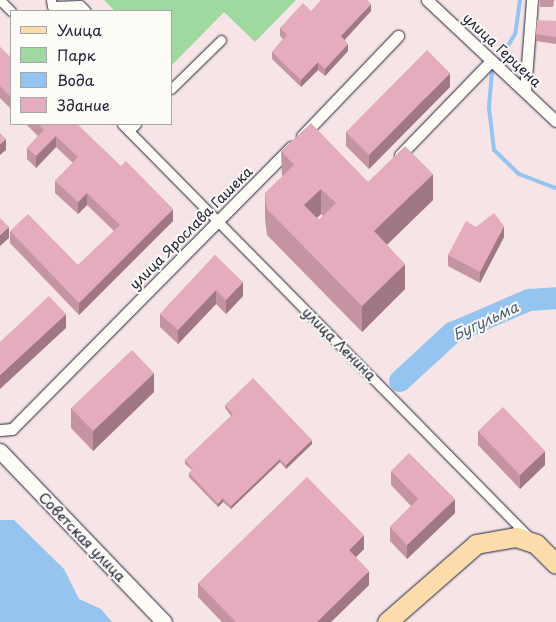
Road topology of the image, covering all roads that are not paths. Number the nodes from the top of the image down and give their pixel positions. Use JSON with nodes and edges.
{"nodes":[{"id":1,"x":0,"y":0,"type":"edge"},
{"id":2,"x":427,"y":0,"type":"edge"},
{"id":3,"x":532,"y":0,"type":"edge"},
{"id":4,"x":83,"y":5,"type":"edge"},
{"id":5,"x":50,"y":6,"type":"edge"},
{"id":6,"x":10,"y":11,"type":"edge"},
{"id":7,"x":398,"y":36,"type":"dead end"},
{"id":8,"x":221,"y":40,"type":"dead end"},
{"id":9,"x":491,"y":61,"type":"junction"},
{"id":10,"x":172,"y":88,"type":"edge"},
{"id":11,"x":525,"y":92,"type":"junction"},
{"id":12,"x":556,"y":121,"type":"edge"},
{"id":13,"x":123,"y":125,"type":"edge"},
{"id":14,"x":135,"y":125,"type":"edge"},
{"id":15,"x":129,"y":131,"type":"junction"},
{"id":16,"x":400,"y":155,"type":"edge"},
{"id":17,"x":219,"y":222,"type":"junction"},
{"id":18,"x":0,"y":430,"type":"edge"},
{"id":19,"x":0,"y":451,"type":"edge"},
{"id":20,"x":536,"y":544,"type":"junction"},
{"id":21,"x":556,"y":564,"type":"edge"},
{"id":22,"x":164,"y":622,"type":"edge"},
{"id":23,"x":387,"y":622,"type":"edge"}],
"edges":[{"from":1,"to":6,"type":"street"},
{"from":2,"to":9,"type":"street","name":"улица Герцена"},
{"from":3,"to":11,"type":"street"},
{"from":4,"to":5,"type":"street"},
{"from":7,"to":17,"type":"street","name":"улица Ярослава Гашека"},
{"from":8,"to":10,"type":"street"},
{"from":9,"to":11,"type":"street","name":"улица Герцена"},
{"from":9,"to":16,"type":"street"},
{"from":11,"to":12,"type":"street","name":"улица Герцена"},
{"from":13,"to":15,"type":"street","name":"улица Ленина"},
{"from":14,"to":15,"type":"street"},
{"from":15,"to":17,"type":"street","name":"улица Ленина"},
{"from":17,"to":18,"type":"street","name":"улица Ярослава Гашека"},
{"from":17,"to":20,"type":"street","name":"улица Ленина"},
{"from":19,"to":22,"type":"street","name":"Советская улица"},
{"from":20,"to":21,"type":"main road","name":"улица Ленина"},
{"from":20,"to":23,"type":"main road"}]}
